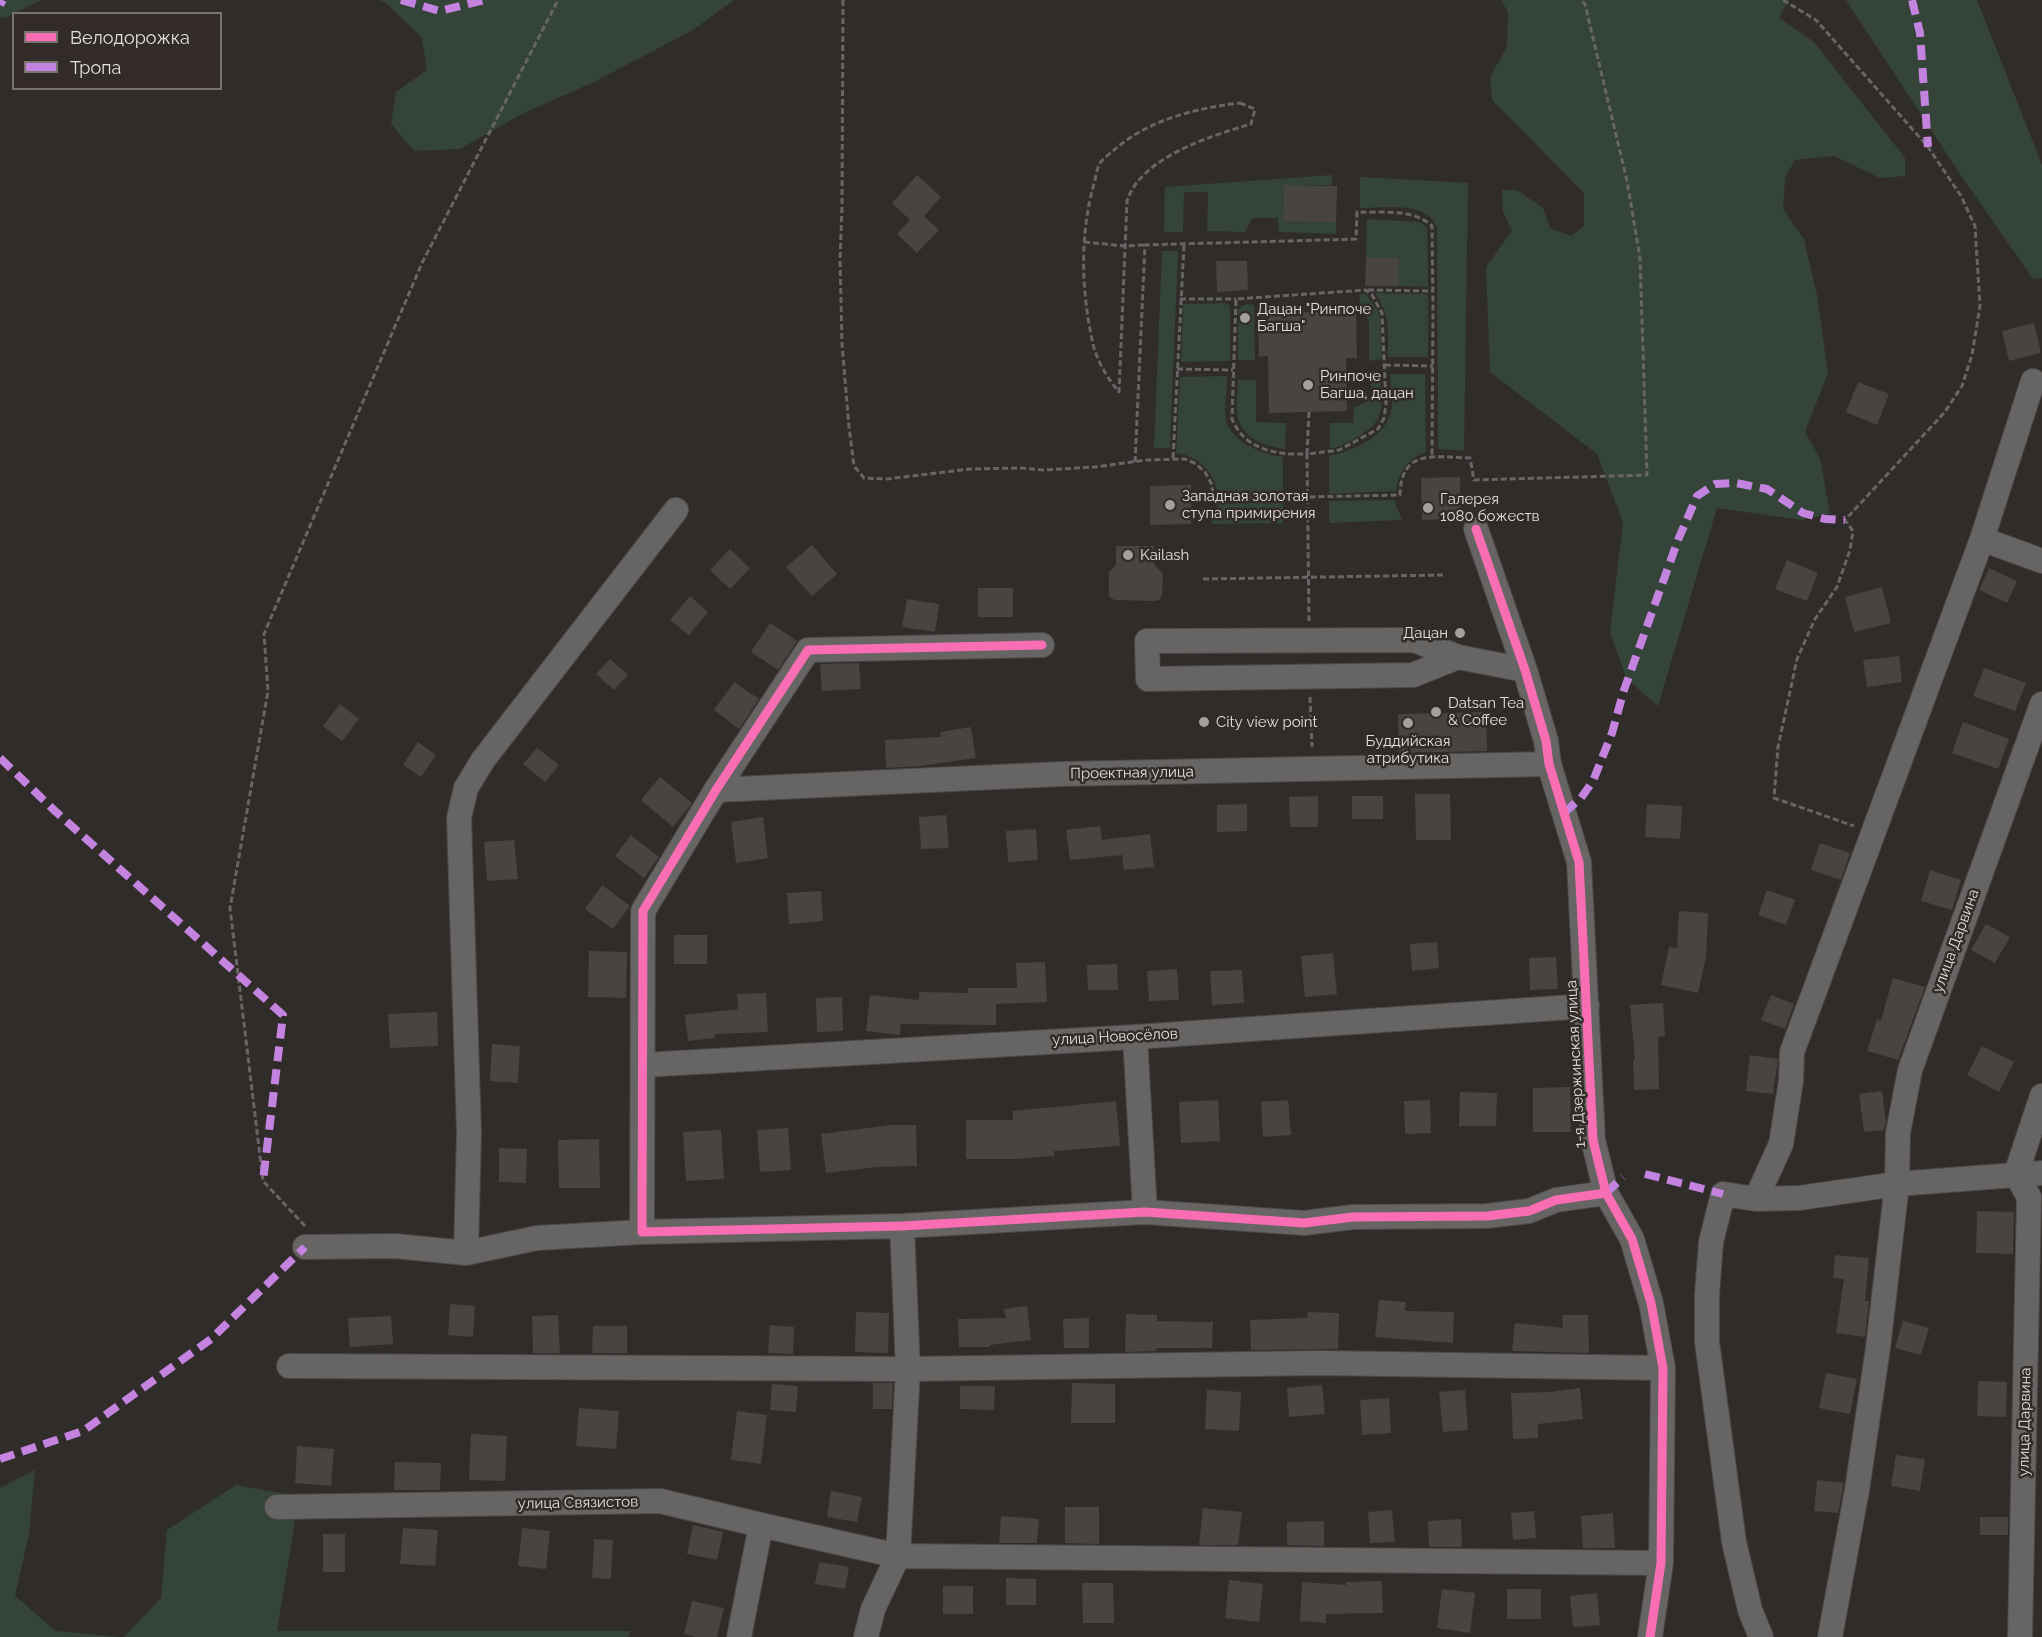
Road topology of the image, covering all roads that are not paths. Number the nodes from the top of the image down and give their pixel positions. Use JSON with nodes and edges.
{"nodes":[{"id":1,"x":2033,"y":381,"type":"dead end"},
{"id":2,"x":676,"y":510,"type":"dead end"},
{"id":3,"x":1476,"y":528,"type":"dead end"},
{"id":4,"x":1982,"y":539,"type":"junction"},
{"id":5,"x":2042,"y":561,"type":"edge"},
{"id":6,"x":1042,"y":645,"type":"dead end"},
{"id":7,"x":1458,"y":657,"type":"junction"},
{"id":8,"x":1525,"y":670,"type":"junction"},
{"id":9,"x":2042,"y":704,"type":"edge"},
{"id":10,"x":1549,"y":764,"type":"junction"},
{"id":11,"x":716,"y":790,"type":"junction"},
{"id":12,"x":1587,"y":1006,"type":"junction"},
{"id":13,"x":1135,"y":1036,"type":"junction"},
{"id":14,"x":643,"y":1065,"type":"junction"},
{"id":15,"x":2042,"y":1096,"type":"edge"},
{"id":16,"x":2042,"y":1173,"type":"edge"},
{"id":17,"x":2016,"y":1174,"type":"junction"},
{"id":18,"x":1897,"y":1184,"type":"junction"},
{"id":19,"x":1606,"y":1193,"type":"junction"},
{"id":20,"x":1756,"y":1199,"type":"junction"},
{"id":21,"x":1145,"y":1212,"type":"junction"},
{"id":22,"x":902,"y":1226,"type":"junction"},
{"id":23,"x":642,"y":1232,"type":"junction"},
{"id":24,"x":306,"y":1238,"type":"road end"},
{"id":25,"x":466,"y":1253,"type":"junction"},
{"id":26,"x":289,"y":1366,"type":"dead end"},
{"id":27,"x":1663,"y":1368,"type":"junction"},
{"id":28,"x":908,"y":1369,"type":"junction"},
{"id":29,"x":277,"y":1507,"type":"dead end"},
{"id":30,"x":761,"y":1525,"type":"junction"},
{"id":31,"x":897,"y":1556,"type":"junction"},
{"id":32,"x":1660,"y":1563,"type":"junction"},
{"id":33,"x":740,"y":1637,"type":"edge"},
{"id":34,"x":866,"y":1637,"type":"edge"},
{"id":35,"x":1650,"y":1637,"type":"edge"},
{"id":36,"x":1761,"y":1637,"type":"edge"},
{"id":37,"x":1830,"y":1637,"type":"edge"},
{"id":38,"x":2020,"y":1637,"type":"edge"}],
"edges":[{"from":1,"to":4,"type":"street"},
{"from":2,"to":25,"type":"street"},
{"from":3,"to":8,"type":"street","name":"1-я Дзержинская улица"},
{"from":4,"to":5,"type":"street"},
{"from":4,"to":20,"type":"street"},
{"from":6,"to":11,"type":"street"},
{"from":7,"to":7,"type":"street"},
{"from":7,"to":8,"type":"street"},
{"from":8,"to":10,"type":"street","name":"1-я Дзержинская улица"},
{"from":9,"to":18,"type":"street","name":"улица Дарвина"},
{"from":10,"to":11,"type":"street","name":"Проектная улица"},
{"from":10,"to":12,"type":"street","name":"1-я Дзержинская улица"},
{"from":11,"to":14,"type":"street"},
{"from":12,"to":13,"type":"street","name":"улица Новосёлов"},
{"from":12,"to":19,"type":"street","name":"1-я Дзержинская улица"},
{"from":13,"to":14,"type":"street","name":"улица Новосёлов"},
{"from":13,"to":21,"type":"street"},
{"from":14,"to":23,"type":"street"},
{"from":15,"to":17,"type":"street"},
{"from":16,"to":17,"type":"street"},
{"from":17,"to":18,"type":"street"},
{"from":17,"to":38,"type":"street","name":"улица Дарвина"},
{"from":18,"to":20,"type":"street"},
{"from":18,"to":37,"type":"street","name":"улица Дарвина"},
{"from":19,"to":21,"type":"street"},
{"from":19,"to":27,"type":"street","name":"1-я Дзержинская улица"},
{"from":20,"to":36,"type":"street"},
{"from":21,"to":22,"type":"street"},
{"from":22,"to":23,"type":"street"},
{"from":22,"to":28,"type":"street"},
{"from":23,"to":25,"type":"street"},
{"from":24,"to":25,"type":"street"},
{"from":26,"to":28,"type":"street"},
{"from":27,"to":28,"type":"street"},
{"from":27,"to":32,"type":"street","name":"1-я Дзержинская улица"},
{"from":28,"to":31,"type":"street"},
{"from":29,"to":30,"type":"street","name":"улица Связистов"},
{"from":30,"to":31,"type":"street","name":"улица Связистов"},
{"from":30,"to":33,"type":"street"},
{"from":31,"to":32,"type":"street","name":"улица Связистов"},
{"from":31,"to":34,"type":"street"},
{"from":32,"to":35,"type":"street","name":"1-я Дзержинская улица"}]}
